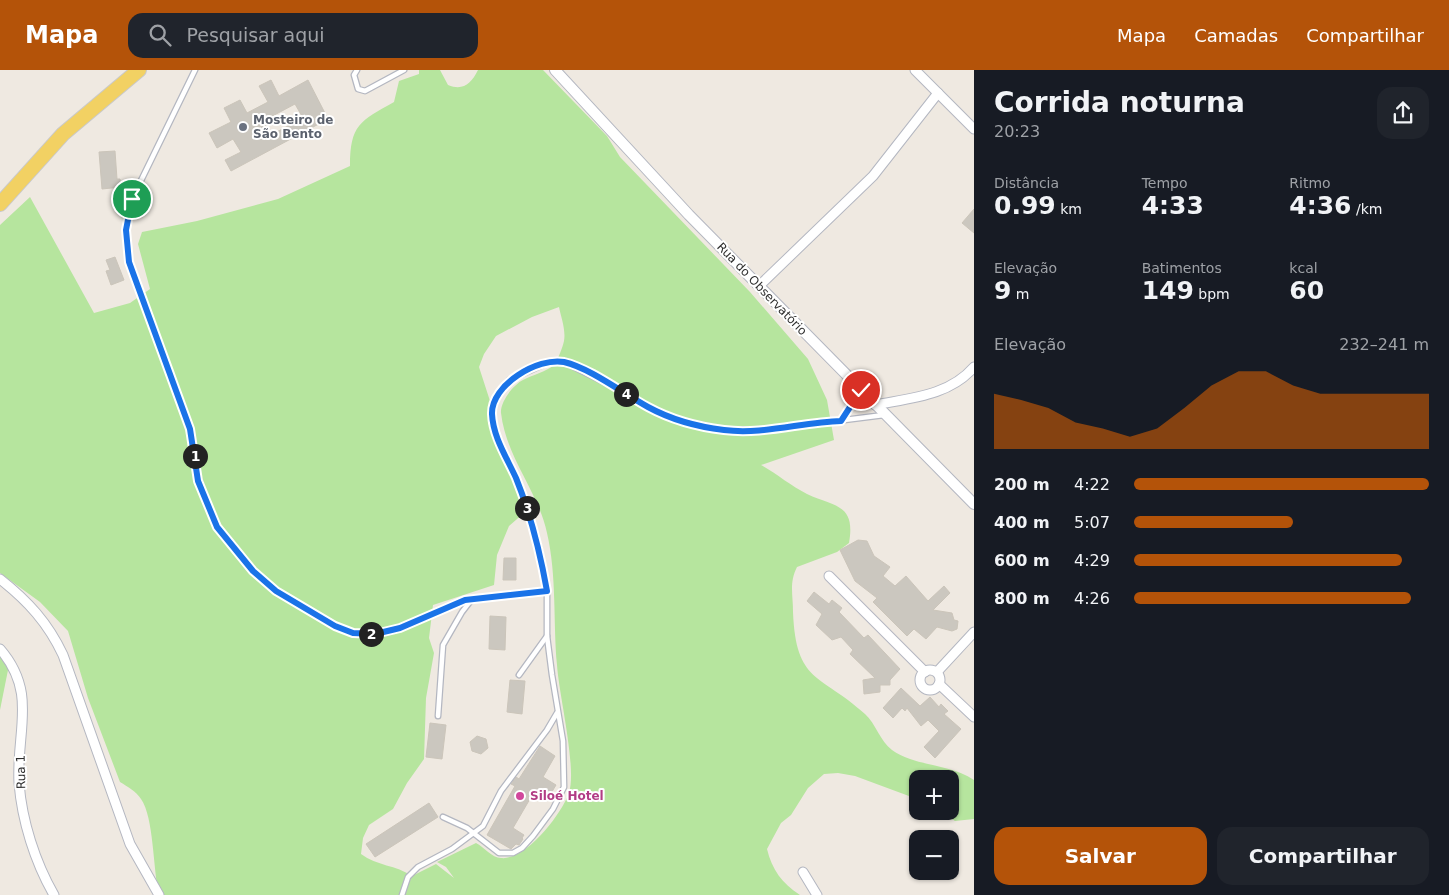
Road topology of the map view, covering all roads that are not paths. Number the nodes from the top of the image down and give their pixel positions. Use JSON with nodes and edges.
{"nodes":[{"id":1,"x":139,"y":70,"type":"edge"},
{"id":2,"x":195,"y":70,"type":"edge"},
{"id":3,"x":357,"y":70,"type":"edge"},
{"id":4,"x":404,"y":70,"type":"edge"},
{"id":5,"x":555,"y":70,"type":"edge"},
{"id":6,"x":916,"y":70,"type":"edge"},
{"id":7,"x":938,"y":93,"type":"junction"},
{"id":8,"x":974,"y":129,"type":"edge"},
{"id":9,"x":0,"y":204,"type":"edge"},
{"id":10,"x":759,"y":286,"type":"junction"},
{"id":11,"x":974,"y":367,"type":"edge"},
{"id":12,"x":861,"y":390,"type":"junction"},
{"id":13,"x":875,"y":405,"type":"junction"},
{"id":14,"x":885,"y":415,"type":"junction"},
{"id":15,"x":841,"y":421,"type":"junction"},
{"id":16,"x":974,"y":504,"type":"edge"},
{"id":17,"x":829,"y":576,"type":"dead end"},
{"id":18,"x":0,"y":579,"type":"edge"},
{"id":19,"x":547,"y":591,"type":"junction"},
{"id":20,"x":472,"y":599,"type":"junction"},
{"id":21,"x":974,"y":632,"type":"edge"},
{"id":22,"x":547,"y":636,"type":"junction"},
{"id":23,"x":0,"y":649,"type":"edge"},
{"id":24,"x":924,"y":672,"type":"junction"},
{"id":25,"x":937,"y":672,"type":"junction"},
{"id":26,"x":519,"y":675,"type":"dead end"},
{"id":27,"x":939,"y":684,"type":"junction"},
{"id":28,"x":557,"y":712,"type":"junction"},
{"id":29,"x":438,"y":716,"type":"dead end"},
{"id":30,"x":974,"y":717,"type":"edge"},
{"id":31,"x":443,"y":817,"type":"dead end"},
{"id":32,"x":472,"y":834,"type":"junction"},
{"id":33,"x":803,"y":872,"type":"dead end"},
{"id":34,"x":54,"y":895,"type":"edge"},
{"id":35,"x":159,"y":895,"type":"edge"},
{"id":36,"x":402,"y":895,"type":"edge"},
{"id":37,"x":817,"y":895,"type":"edge"}],
"edges":[{"from":1,"to":9,"type":"main road"},
{"from":2,"to":20,"type":"lane"},
{"from":3,"to":4,"type":"lane"},
{"from":5,"to":10,"type":"street","name":"Rua do Observatório"},
{"from":6,"to":7,"type":"street"},
{"from":7,"to":8,"type":"street"},
{"from":7,"to":10,"type":"street"},
{"from":10,"to":12,"type":"street","name":"Rua do Observatório"},
{"from":11,"to":13,"type":"street"},
{"from":12,"to":13,"type":"street","name":"Rua do Observatório"},
{"from":12,"to":15,"type":"lane"},
{"from":13,"to":14,"type":"street","name":"Rua do Observatório"},
{"from":14,"to":15,"type":"lane"},
{"from":14,"to":16,"type":"street","name":"Rua do Observatório"},
{"from":15,"to":19,"type":"lane"},
{"from":17,"to":24,"type":"street"},
{"from":18,"to":35,"type":"street"},
{"from":19,"to":20,"type":"lane"},
{"from":19,"to":22,"type":"lane"},
{"from":20,"to":29,"type":"lane"},
{"from":21,"to":25,"type":"street"},
{"from":22,"to":26,"type":"lane"},
{"from":22,"to":28,"type":"lane"},
{"from":23,"to":34,"type":"street","name":"Rua 1"},
{"from":24,"to":25,"type":"street"},
{"from":24,"to":27,"type":"street"},
{"from":25,"to":27,"type":"street"},
{"from":27,"to":30,"type":"street"},
{"from":28,"to":32,"type":"lane"},
{"from":28,"to":32,"type":"lane"},
{"from":31,"to":32,"type":"lane"},
{"from":32,"to":36,"type":"lane"},
{"from":33,"to":37,"type":"street"}]}
